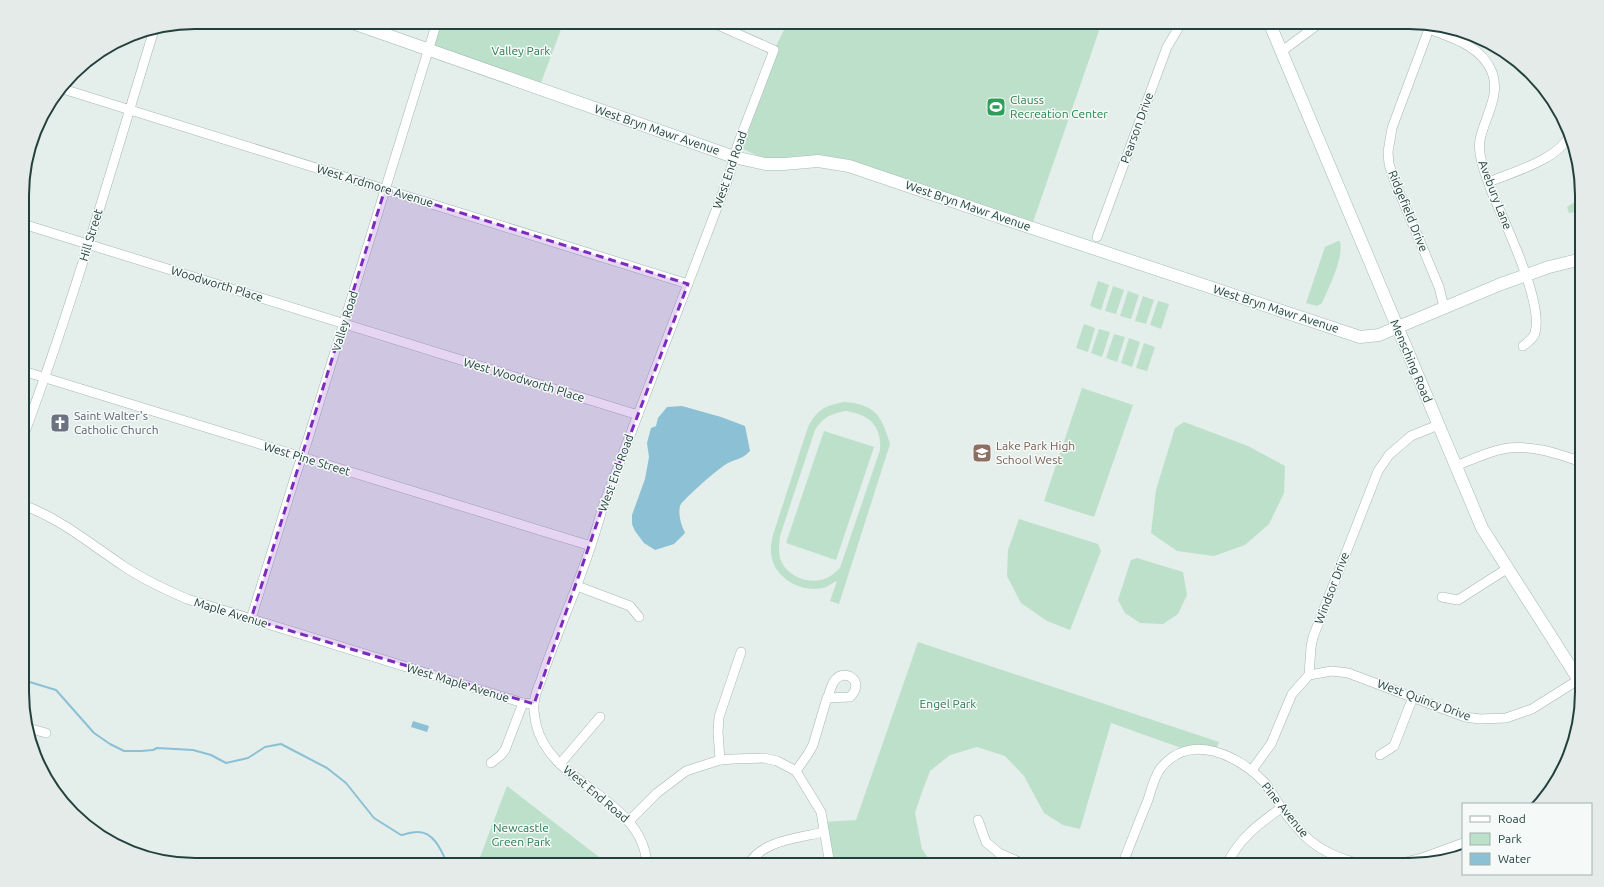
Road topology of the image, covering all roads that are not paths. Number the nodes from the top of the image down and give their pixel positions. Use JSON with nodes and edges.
{"nodes":[{"id":1,"x":370,"y":29,"type":"edge"},
{"id":2,"x":435,"y":29,"type":"edge"},
{"id":3,"x":727,"y":29,"type":"edge"},
{"id":4,"x":1178,"y":29,"type":"edge"},
{"id":5,"x":1273,"y":29,"type":"edge"},
{"id":6,"x":1312,"y":29,"type":"edge"},
{"id":7,"x":1429,"y":30,"type":"edge"},
{"id":8,"x":1439,"y":31,"type":"edge"},
{"id":9,"x":153,"y":35,"type":"edge"},
{"id":10,"x":428,"y":49,"type":"junction"},
{"id":11,"x":1282,"y":51,"type":"junction"},
{"id":12,"x":67,"y":89,"type":"edge"},
{"id":13,"x":130,"y":110,"type":"junction"},
{"id":14,"x":1566,"y":142,"type":"edge"},
{"id":15,"x":734,"y":157,"type":"junction"},
{"id":16,"x":1489,"y":182,"type":"junction"},
{"id":17,"x":385,"y":189,"type":"junction"},
{"id":18,"x":29,"y":226,"type":"edge"},
{"id":19,"x":1097,"y":237,"type":"dead end"},
{"id":20,"x":89,"y":244,"type":"junction"},
{"id":21,"x":1575,"y":261,"type":"edge"},
{"id":22,"x":1526,"y":276,"type":"junction"},
{"id":23,"x":688,"y":284,"type":"junction"},
{"id":24,"x":1444,"y":307,"type":"junction"},
{"id":25,"x":344,"y":324,"type":"junction"},
{"id":26,"x":1396,"y":326,"type":"junction"},
{"id":27,"x":411,"y":344,"type":"joint"},
{"id":28,"x":1523,"y":346,"type":"dead end"},
{"id":29,"x":29,"y":373,"type":"edge"},
{"id":30,"x":46,"y":378,"type":"junction"},
{"id":31,"x":638,"y":415,"type":"junction"},
{"id":32,"x":29,"y":424,"type":"edge"},
{"id":33,"x":1438,"y":425,"type":"junction"},
{"id":34,"x":302,"y":457,"type":"junction"},
{"id":35,"x":1575,"y":460,"type":"edge"},
{"id":36,"x":1456,"y":466,"type":"junction"},
{"id":37,"x":29,"y":507,"type":"edge"},
{"id":38,"x":591,"y":546,"type":"junction"},
{"id":39,"x":1508,"y":568,"type":"junction"},
{"id":40,"x":577,"y":586,"type":"junction"},
{"id":41,"x":1442,"y":597,"type":"dead end"},
{"id":42,"x":639,"y":618,"type":"dead end"},
{"id":43,"x":251,"y":619,"type":"junction"},
{"id":44,"x":741,"y":652,"type":"dead end"},
{"id":45,"x":382,"y":660,"type":"joint"},
{"id":46,"x":1575,"y":674,"type":"edge"},
{"id":47,"x":1309,"y":675,"type":"junction"},
{"id":48,"x":1575,"y":685,"type":"edge"},
{"id":49,"x":827,"y":698,"type":"dead end"},
{"id":50,"x":1413,"y":698,"type":"junction"},
{"id":51,"x":523,"y":703,"type":"junction"},
{"id":52,"x":534,"y":704,"type":"junction"},
{"id":53,"x":600,"y":717,"type":"dead end"},
{"id":54,"x":33,"y":729,"type":"edge"},
{"id":55,"x":46,"y":733,"type":"dead end"},
{"id":56,"x":1380,"y":755,"type":"dead end"},
{"id":57,"x":720,"y":760,"type":"junction"},
{"id":58,"x":491,"y":763,"type":"dead end"},
{"id":59,"x":560,"y":764,"type":"junction"},
{"id":60,"x":1252,"y":770,"type":"junction"},
{"id":61,"x":796,"y":771,"type":"junction"},
{"id":62,"x":1281,"y":808,"type":"junction"},
{"id":63,"x":978,"y":820,"type":"dead end"},
{"id":64,"x":629,"y":821,"type":"junction"},
{"id":65,"x":824,"y":832,"type":"junction"},
{"id":66,"x":1462,"y":843,"type":"edge"},
{"id":67,"x":646,"y":858,"type":"edge"},
{"id":68,"x":752,"y":858,"type":"edge"},
{"id":69,"x":829,"y":858,"type":"edge"},
{"id":70,"x":1010,"y":858,"type":"edge"},
{"id":71,"x":1125,"y":858,"type":"edge"},
{"id":72,"x":1230,"y":858,"type":"edge"},
{"id":73,"x":1340,"y":858,"type":"edge"},
{"id":74,"x":1422,"y":858,"type":"edge"}],
"edges":[{"from":1,"to":10,"type":"street","name":"West Bryn Mawr Avenue"},
{"from":2,"to":10,"type":"street","name":"Valley Road"},
{"from":3,"to":15,"type":"street","name":"West End Road"},
{"from":4,"to":19,"type":"street","name":"Pearson Drive"},
{"from":5,"to":11,"type":"street","name":"Mensching Road"},
{"from":6,"to":11,"type":"street"},
{"from":7,"to":24,"type":"street","name":"Ridgefield Drive"},
{"from":8,"to":16,"type":"street","name":"Avebury Lane"},
{"from":9,"to":13,"type":"street","name":"Hill Street"},
{"from":10,"to":15,"type":"street","name":"West Bryn Mawr Avenue"},
{"from":10,"to":17,"type":"street","name":"Valley Road"},
{"from":11,"to":26,"type":"street","name":"Mensching Road"},
{"from":12,"to":13,"type":"street","name":"West Ardmore Avenue"},
{"from":13,"to":17,"type":"street","name":"West Ardmore Avenue"},
{"from":13,"to":20,"type":"street","name":"Hill Street"},
{"from":14,"to":16,"type":"street"},
{"from":15,"to":23,"type":"street","name":"West End Road"},
{"from":15,"to":26,"type":"street","name":"West Bryn Mawr Avenue"},
{"from":16,"to":22,"type":"street","name":"Avebury Lane"},
{"from":17,"to":23,"type":"street","name":"West Ardmore Avenue"},
{"from":17,"to":25,"type":"street","name":"Valley Road"},
{"from":18,"to":20,"type":"street","name":"Woodworth Place"},
{"from":20,"to":25,"type":"street","name":"Woodworth Place"},
{"from":20,"to":30,"type":"street","name":"Hill Street"},
{"from":21,"to":22,"type":"street","name":"West Bryn Mawr Avenue"},
{"from":22,"to":24,"type":"street","name":"West Bryn Mawr Avenue"},
{"from":22,"to":28,"type":"street","name":"Avebury Lane"},
{"from":23,"to":31,"type":"street","name":"West End Road"},
{"from":24,"to":26,"type":"street","name":"West Bryn Mawr Avenue"},
{"from":25,"to":27,"type":"street","name":"Woodworth Place"},
{"from":25,"to":34,"type":"street","name":"Valley Road"},
{"from":26,"to":33,"type":"street","name":"Mensching Road"},
{"from":27,"to":31,"type":"street","name":"West Woodworth Place"},
{"from":29,"to":30,"type":"street","name":"West Pine Street"},
{"from":30,"to":32,"type":"street","name":"Hill Street"},
{"from":30,"to":34,"type":"street","name":"West Pine Street"},
{"from":31,"to":38,"type":"street","name":"West End Road"},
{"from":33,"to":36,"type":"street","name":"Mensching Road"},
{"from":33,"to":47,"type":"street","name":"Windsor Drive"},
{"from":34,"to":38,"type":"street","name":"West Pine Street"},
{"from":34,"to":43,"type":"street","name":"Valley Road"},
{"from":35,"to":36,"type":"street"},
{"from":36,"to":39,"type":"street","name":"Mensching Road"},
{"from":37,"to":43,"type":"street","name":"Maple Avenue"},
{"from":38,"to":40,"type":"street","name":"West End Road"},
{"from":39,"to":41,"type":"street"},
{"from":39,"to":46,"type":"street","name":"Mensching Road"},
{"from":40,"to":42,"type":"street"},
{"from":40,"to":52,"type":"street","name":"West End Road"},
{"from":43,"to":45,"type":"street","name":"Maple Avenue"},
{"from":44,"to":57,"type":"street"},
{"from":45,"to":51,"type":"street","name":"West Maple Avenue"},
{"from":47,"to":50,"type":"street","name":"West Quincy Drive"},
{"from":47,"to":60,"type":"street"},
{"from":48,"to":50,"type":"street","name":"West Quincy Drive"},
{"from":49,"to":61,"type":"street"},
{"from":50,"to":56,"type":"street"},
{"from":51,"to":52,"type":"street","name":"West Maple Avenue"},
{"from":51,"to":58,"type":"street"},
{"from":52,"to":59,"type":"street","name":"West End Road"},
{"from":53,"to":59,"type":"street"},
{"from":54,"to":55,"type":"street"},
{"from":57,"to":61,"type":"street"},
{"from":57,"to":64,"type":"street"},
{"from":59,"to":64,"type":"street","name":"West End Road"},
{"from":60,"to":62,"type":"street","name":"Pine Avenue"},
{"from":60,"to":71,"type":"street","name":"Pine Avenue"},
{"from":61,"to":65,"type":"street"},
{"from":62,"to":72,"type":"street"},
{"from":62,"to":73,"type":"street","name":"Pine Avenue"},
{"from":63,"to":70,"type":"street"},
{"from":64,"to":67,"type":"street","name":"West End Road"},
{"from":65,"to":68,"type":"street"},
{"from":65,"to":69,"type":"street"},
{"from":66,"to":74,"type":"street"}]}
